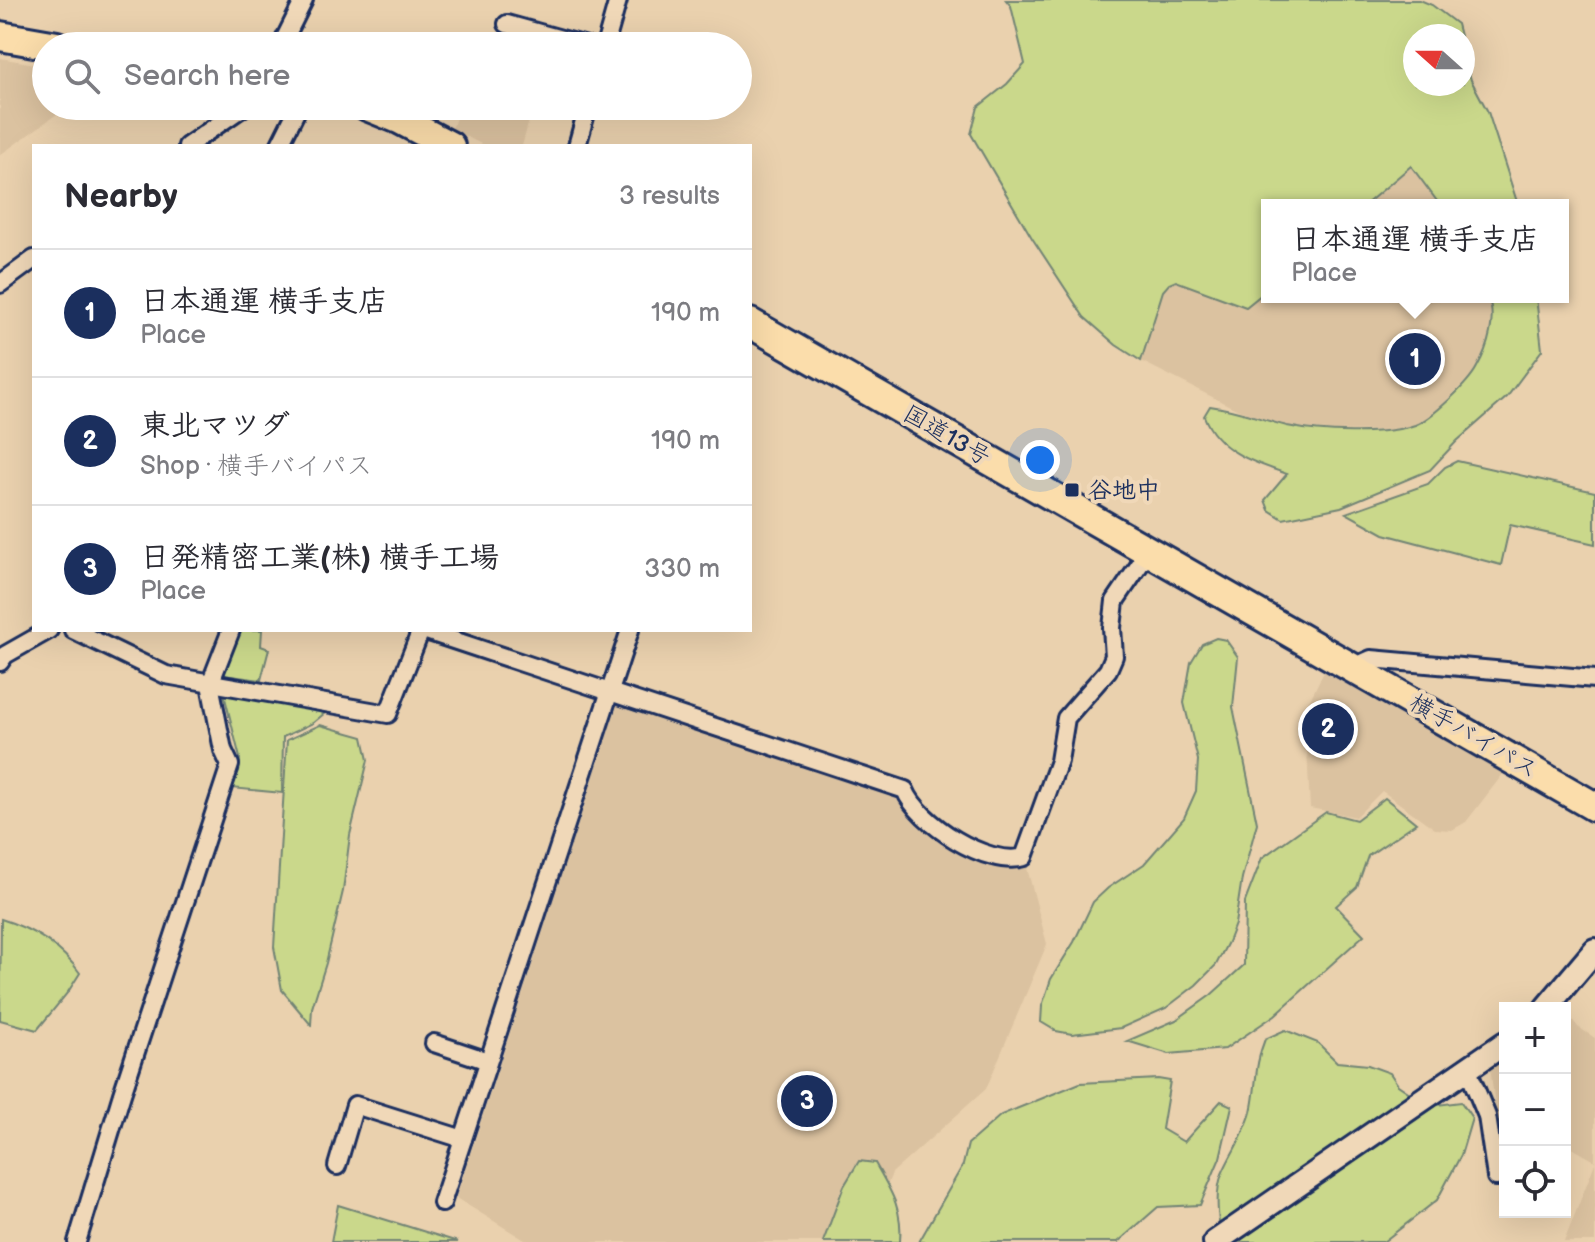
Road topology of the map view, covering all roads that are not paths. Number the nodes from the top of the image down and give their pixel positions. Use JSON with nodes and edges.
{"nodes":[{"id":1,"x":304,"y":0,"type":"edge"},
{"id":2,"x":618,"y":0,"type":"edge"},
{"id":3,"x":507,"y":24,"type":"dead end"},
{"id":4,"x":288,"y":32,"type":"edge"},
{"id":5,"x":536,"y":32,"type":"edge"},
{"id":6,"x":609,"y":32,"type":"edge"},
{"id":7,"x":0,"y":36,"type":"edge"},
{"id":8,"x":32,"y":42,"type":"edge"},
{"id":9,"x":225,"y":120,"type":"edge"},
{"id":10,"x":292,"y":120,"type":"edge"},
{"id":11,"x":401,"y":120,"type":"edge"},
{"id":12,"x":584,"y":120,"type":"edge"},
{"id":13,"x":190,"y":144,"type":"edge"},
{"id":14,"x":280,"y":144,"type":"edge"},
{"id":15,"x":446,"y":144,"type":"edge"},
{"id":16,"x":578,"y":144,"type":"edge"},
{"id":17,"x":32,"y":260,"type":"edge"},
{"id":18,"x":0,"y":284,"type":"edge"},
{"id":19,"x":752,"y":324,"type":"edge"},
{"id":20,"x":1149,"y":551,"type":"junction"},
{"id":21,"x":45,"y":632,"type":"edge"},
{"id":22,"x":77,"y":632,"type":"edge"},
{"id":23,"x":230,"y":632,"type":"edge"},
{"id":24,"x":421,"y":632,"type":"edge"},
{"id":25,"x":428,"y":632,"type":"edge"},
{"id":26,"x":629,"y":632,"type":"edge"},
{"id":27,"x":0,"y":662,"type":"edge"},
{"id":28,"x":1353,"y":667,"type":"junction"},
{"id":29,"x":1595,"y":679,"type":"edge"},
{"id":30,"x":210,"y":684,"type":"junction"},
{"id":31,"x":609,"y":693,"type":"junction"},
{"id":32,"x":1595,"y":807,"type":"edge"},
{"id":33,"x":1595,"y":950,"type":"edge"},
{"id":34,"x":1551,"y":1002,"type":"edge"},
{"id":35,"x":434,"y":1043,"type":"dead end"},
{"id":36,"x":1499,"y":1047,"type":"edge"},
{"id":37,"x":488,"y":1061,"type":"junction"},
{"id":38,"x":1467,"y":1068,"type":"junction"},
{"id":39,"x":463,"y":1139,"type":"junction"},
{"id":40,"x":337,"y":1166,"type":"dead end"},
{"id":41,"x":1496,"y":1177,"type":"dead end"},
{"id":42,"x":442,"y":1203,"type":"dead end"},
{"id":43,"x":77,"y":1242,"type":"edge"},
{"id":44,"x":1215,"y":1242,"type":"edge"}],
"edges":[{"from":1,"to":4,"type":"street"},
{"from":2,"to":6,"type":"street"},
{"from":3,"to":5,"type":"street"},
{"from":7,"to":8,"type":"highway"},
{"from":9,"to":13,"type":"street"},
{"from":10,"to":14,"type":"street"},
{"from":11,"to":15,"type":"highway"},
{"from":12,"to":16,"type":"street"},
{"from":17,"to":18,"type":"street"},
{"from":19,"to":20,"type":"highway","name":"国道13号"},
{"from":20,"to":28,"type":"highway","name":"国道13号"},
{"from":20,"to":31,"type":"street"},
{"from":21,"to":27,"type":"street"},
{"from":22,"to":30,"type":"street"},
{"from":23,"to":30,"type":"street"},
{"from":24,"to":30,"type":"street"},
{"from":25,"to":31,"type":"street"},
{"from":26,"to":31,"type":"street"},
{"from":28,"to":29,"type":"street"},
{"from":28,"to":32,"type":"highway","name":"横手バイパス"},
{"from":30,"to":43,"type":"street"},
{"from":31,"to":37,"type":"street"},
{"from":33,"to":34,"type":"street"},
{"from":35,"to":37,"type":"street"},
{"from":36,"to":38,"type":"street"},
{"from":37,"to":39,"type":"street"},
{"from":38,"to":41,"type":"street"},
{"from":38,"to":44,"type":"street"},
{"from":39,"to":40,"type":"street"},
{"from":39,"to":42,"type":"street"}]}
